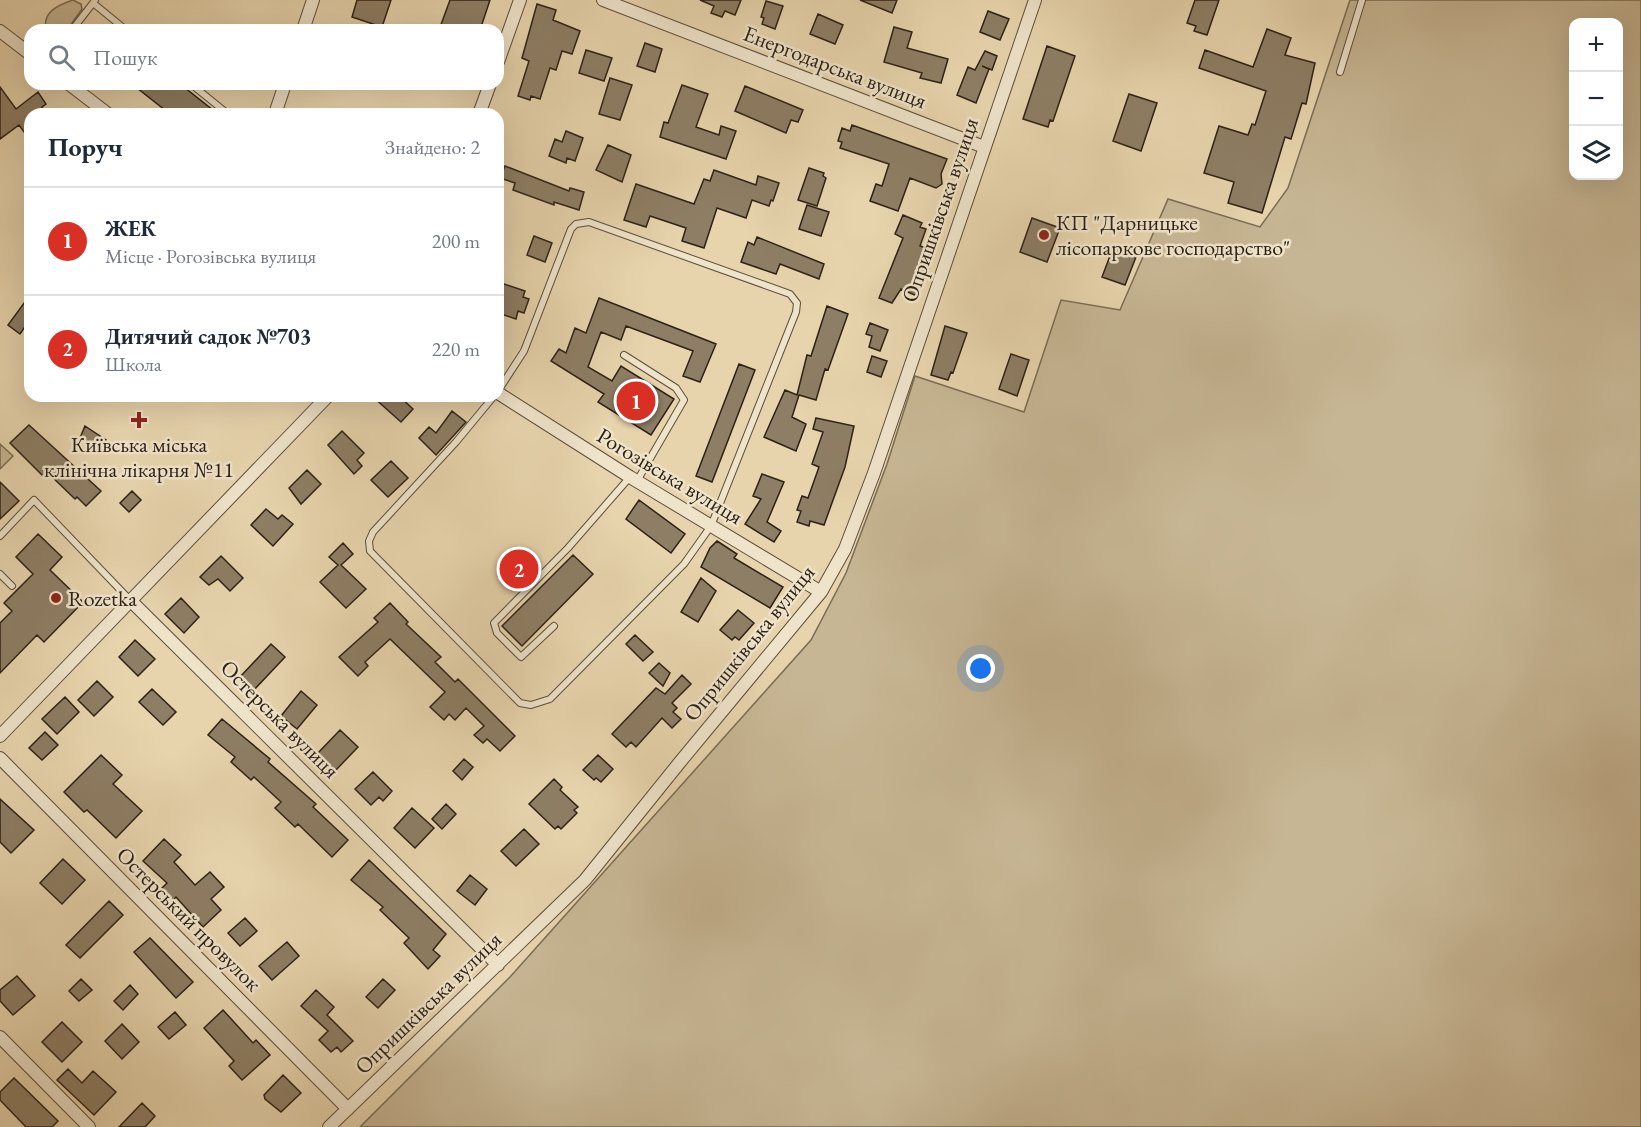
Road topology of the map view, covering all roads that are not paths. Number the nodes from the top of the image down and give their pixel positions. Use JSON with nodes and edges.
{"nodes":[{"id":1,"x":313,"y":0,"type":"edge"},
{"id":2,"x":520,"y":0,"type":"edge"},
{"id":3,"x":603,"y":0,"type":"edge"},
{"id":4,"x":1035,"y":0,"type":"edge"},
{"id":5,"x":1362,"y":0,"type":"edge"},
{"id":6,"x":94,"y":2,"type":"edge"},
{"id":7,"x":77,"y":24,"type":"edge"},
{"id":8,"x":119,"y":24,"type":"edge"},
{"id":9,"x":305,"y":24,"type":"edge"},
{"id":10,"x":0,"y":31,"type":"edge"},
{"id":11,"x":504,"y":45,"type":"edge"},
{"id":12,"x":24,"y":49,"type":"edge"},
{"id":13,"x":1340,"y":72,"type":"dead end"},
{"id":14,"x":77,"y":90,"type":"edge"},
{"id":15,"x":198,"y":90,"type":"edge"},
{"id":16,"x":283,"y":90,"type":"edge"},
{"id":17,"x":488,"y":90,"type":"edge"},
{"id":18,"x":100,"y":108,"type":"edge"},
{"id":19,"x":221,"y":108,"type":"edge"},
{"id":20,"x":277,"y":108,"type":"edge"},
{"id":21,"x":481,"y":108,"type":"edge"},
{"id":22,"x":984,"y":147,"type":"junction"},
{"id":23,"x":624,"y":355,"type":"dead end"},
{"id":24,"x":504,"y":383,"type":"edge"},
{"id":25,"x":504,"y":396,"type":"edge"},
{"id":26,"x":322,"y":402,"type":"edge"},
{"id":27,"x":489,"y":402,"type":"edge"},
{"id":28,"x":633,"y":479,"type":"junction"},
{"id":29,"x":711,"y":526,"type":"junction"},
{"id":30,"x":0,"y":536,"type":"edge"},
{"id":31,"x":0,"y":574,"type":"edge"},
{"id":32,"x":12,"y":586,"type":"dead end"},
{"id":33,"x":821,"y":592,"type":"junction"},
{"id":34,"x":131,"y":601,"type":"junction"},
{"id":35,"x":554,"y":626,"type":"dead end"},
{"id":36,"x":0,"y":736,"type":"edge"},
{"id":37,"x":0,"y":758,"type":"edge"},
{"id":38,"x":498,"y":965,"type":"junction"},
{"id":39,"x":0,"y":1037,"type":"edge"},
{"id":40,"x":348,"y":1109,"type":"junction"},
{"id":41,"x":89,"y":1127,"type":"edge"},
{"id":42,"x":329,"y":1127,"type":"edge"}],
"edges":[{"from":1,"to":9,"type":"street"},
{"from":2,"to":11,"type":"street"},
{"from":3,"to":22,"type":"street","name":"Енергодарська вулиця"},
{"from":4,"to":22,"type":"street","name":"Опришківська вулиця"},
{"from":5,"to":13,"type":"lane"},
{"from":6,"to":7,"type":"lane"},
{"from":6,"to":8,"type":"lane"},
{"from":10,"to":12,"type":"street"},
{"from":14,"to":18,"type":"street"},
{"from":15,"to":19,"type":"lane"},
{"from":16,"to":20,"type":"street"},
{"from":17,"to":21,"type":"street"},
{"from":22,"to":33,"type":"street","name":"Опришківська вулиця"},
{"from":23,"to":28,"type":"lane"},
{"from":24,"to":29,"type":"lane"},
{"from":25,"to":28,"type":"street","name":"Рогозівська вулиця"},
{"from":26,"to":34,"type":"street"},
{"from":27,"to":29,"type":"lane"},
{"from":28,"to":29,"type":"street","name":"Рогозівська вулиця"},
{"from":28,"to":35,"type":"lane"},
{"from":29,"to":33,"type":"street","name":"Рогозівська вулиця"},
{"from":30,"to":34,"type":"lane","name":"Остерська вулиця"},
{"from":31,"to":32,"type":"lane"},
{"from":33,"to":38,"type":"street","name":"Опришківська вулиця"},
{"from":34,"to":36,"type":"street"},
{"from":34,"to":38,"type":"street","name":"Остерська вулиця"},
{"from":37,"to":40,"type":"street","name":"Остерський провулок"},
{"from":38,"to":40,"type":"street","name":"Опришківська вулиця"},
{"from":39,"to":41,"type":"street"},
{"from":40,"to":42,"type":"street","name":"Опришківська вулиця"}]}
